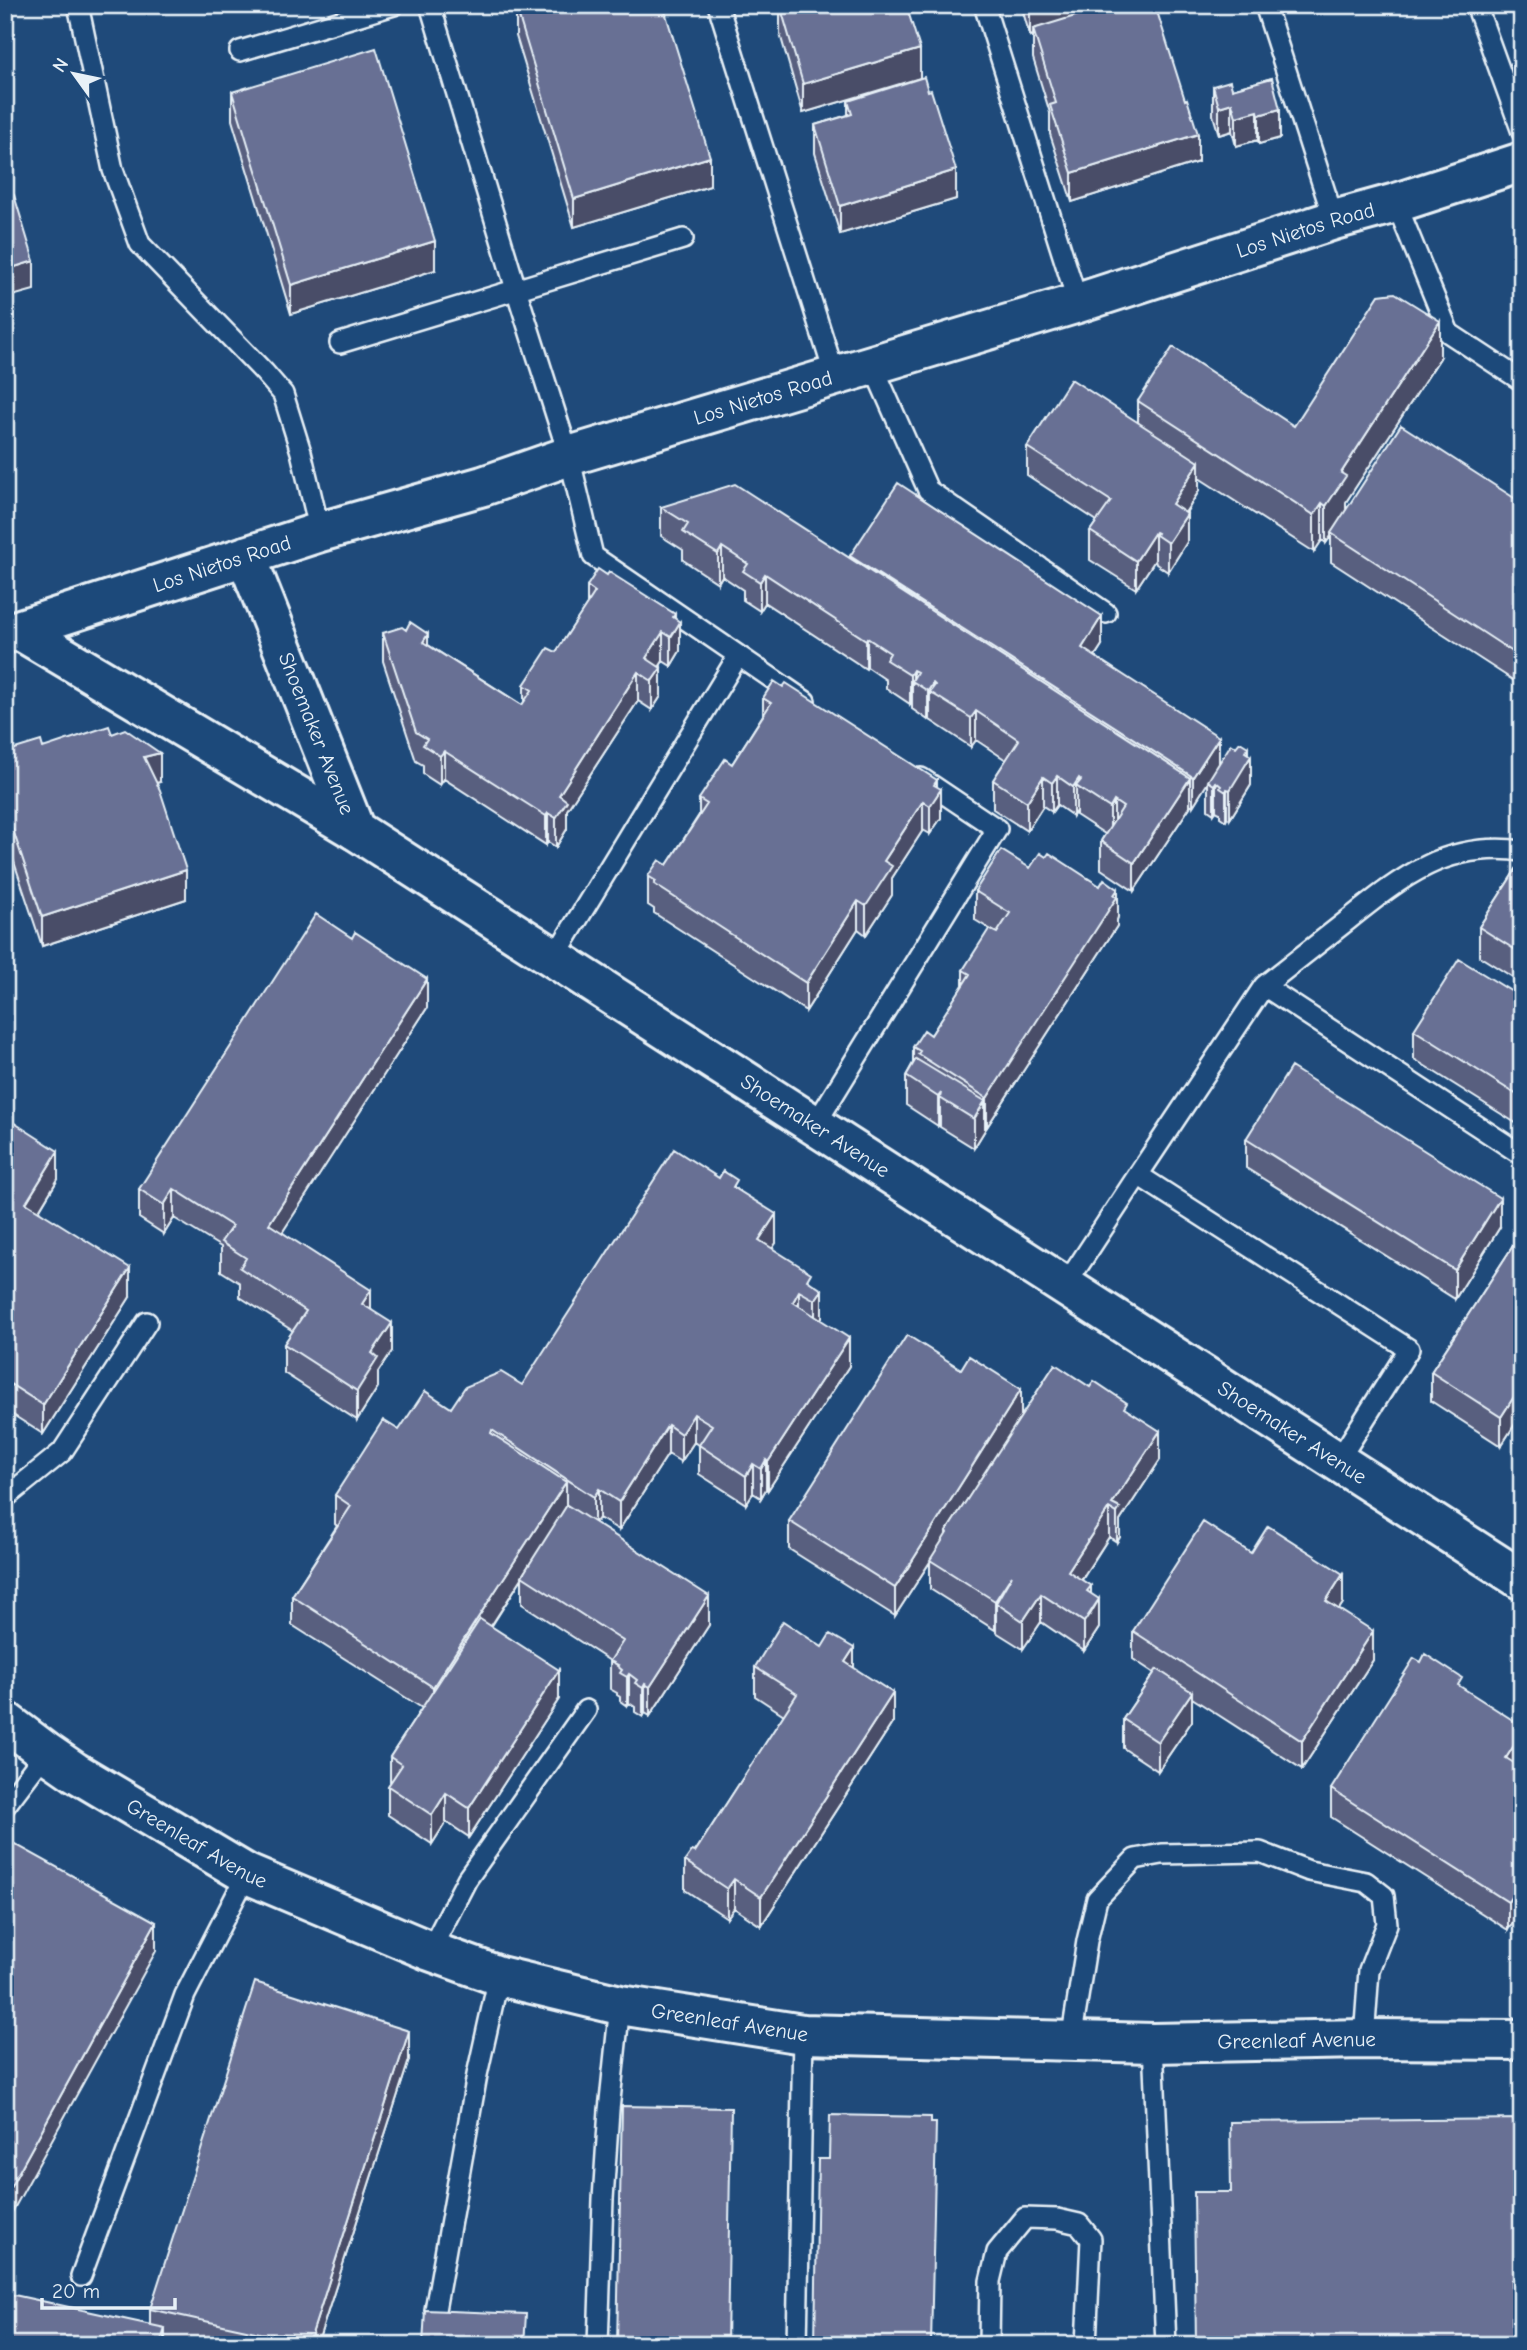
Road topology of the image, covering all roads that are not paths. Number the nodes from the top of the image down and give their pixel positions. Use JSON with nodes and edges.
{"nodes":[{"id":1,"x":78,"y":5,"type":"edge"},
{"id":2,"x":394,"y":5,"type":"edge"},
{"id":3,"x":430,"y":5,"type":"edge"},
{"id":4,"x":718,"y":5,"type":"edge"},
{"id":5,"x":984,"y":5,"type":"edge"},
{"id":6,"x":1265,"y":5,"type":"edge"},
{"id":7,"x":1476,"y":5,"type":"edge"},
{"id":8,"x":240,"y":51,"type":"dead end"},
{"id":9,"x":1522,"y":132,"type":"edge"},
{"id":10,"x":1522,"y":162,"type":"edge"},
{"id":11,"x":1395,"y":203,"type":"junction"},
{"id":12,"x":1334,"y":220,"type":"junction"},
{"id":13,"x":684,"y":239,"type":"dead end"},
{"id":14,"x":516,"y":289,"type":"junction"},
{"id":15,"x":1078,"y":303,"type":"junction"},
{"id":16,"x":340,"y":343,"type":"dead end"},
{"id":17,"x":873,"y":366,"type":"junction"},
{"id":18,"x":835,"y":376,"type":"junction"},
{"id":19,"x":1522,"y":380,"type":"edge"},
{"id":20,"x":569,"y":456,"type":"junction"},
{"id":21,"x":320,"y":532,"type":"junction"},
{"id":22,"x":246,"y":556,"type":"junction"},
{"id":23,"x":1106,"y":613,"type":"dead end"},
{"id":24,"x":12,"y":632,"type":"edge"},
{"id":25,"x":738,"y":656,"type":"junction"},
{"id":26,"x":817,"y":709,"type":"edge"},
{"id":27,"x":907,"y":769,"type":"edge"},
{"id":28,"x":355,"y":830,"type":"junction"},
{"id":29,"x":1522,"y":851,"type":"edge"},
{"id":30,"x":554,"y":958,"type":"junction"},
{"id":31,"x":1264,"y":986,"type":"junction"},
{"id":32,"x":816,"y":1125,"type":"junction"},
{"id":33,"x":1522,"y":1155,"type":"edge"},
{"id":34,"x":1138,"y":1175,"type":"junction"},
{"id":35,"x":1065,"y":1286,"type":"junction"},
{"id":36,"x":147,"y":1322,"type":"dead end"},
{"id":37,"x":1338,"y":1461,"type":"junction"},
{"id":38,"x":5,"y":1498,"type":"edge"},
{"id":39,"x":1522,"y":1580,"type":"edge"},
{"id":40,"x":586,"y":1710,"type":"dead end"},
{"id":41,"x":5,"y":1721,"type":"edge"},
{"id":42,"x":46,"y":1752,"type":"junction"},
{"id":43,"x":5,"y":1806,"type":"edge"},
{"id":44,"x":247,"y":1874,"type":"junction"},
{"id":45,"x":430,"y":1951,"type":"junction"},
{"id":46,"x":499,"y":1976,"type":"junction"},
{"id":47,"x":620,"y":2005,"type":"junction"},
{"id":48,"x":803,"y":2034,"type":"junction"},
{"id":49,"x":1364,"y":2039,"type":"junction"},
{"id":50,"x":1522,"y":2039,"type":"edge"},
{"id":51,"x":1071,"y":2041,"type":"junction"},
{"id":52,"x":1153,"y":2043,"type":"junction"},
{"id":53,"x":81,"y":2276,"type":"dead end"},
{"id":54,"x":435,"y":2309,"type":"edge"},
{"id":55,"x":598,"y":2345,"type":"edge"},
{"id":56,"x":797,"y":2345,"type":"edge"},
{"id":57,"x":989,"y":2345,"type":"edge"},
{"id":58,"x":1086,"y":2345,"type":"edge"},
{"id":59,"x":1166,"y":2345,"type":"edge"}],
"edges":[{"from":1,"to":21,"type":"lane"},
{"from":2,"to":8,"type":"lane"},
{"from":3,"to":14,"type":"lane"},
{"from":4,"to":18,"type":"lane"},
{"from":5,"to":15,"type":"lane"},
{"from":6,"to":12,"type":"lane"},
{"from":7,"to":9,"type":"lane"},
{"from":10,"to":11,"type":"main road","name":"Los Nietos Road"},
{"from":11,"to":12,"type":"main road","name":"Los Nietos Road"},
{"from":11,"to":19,"type":"lane"},
{"from":12,"to":15,"type":"main road","name":"Los Nietos Road"},
{"from":13,"to":14,"type":"lane"},
{"from":14,"to":16,"type":"lane"},
{"from":14,"to":20,"type":"lane"},
{"from":15,"to":17,"type":"main road","name":"Los Nietos Road"},
{"from":17,"to":18,"type":"main road","name":"Los Nietos Road"},
{"from":17,"to":23,"type":"lane"},
{"from":18,"to":20,"type":"main road","name":"Los Nietos Road"},
{"from":20,"to":21,"type":"main road","name":"Los Nietos Road"},
{"from":20,"to":25,"type":"lane"},
{"from":21,"to":22,"type":"main road","name":"Los Nietos Road"},
{"from":22,"to":24,"type":"main road","name":"Los Nietos Road"},
{"from":22,"to":28,"type":"main road","name":"Shoemaker Avenue"},
{"from":24,"to":28,"type":"main road"},
{"from":25,"to":26,"type":"lane"},
{"from":25,"to":30,"type":"lane"},
{"from":27,"to":32,"type":"lane"},
{"from":28,"to":30,"type":"main road","name":"Shoemaker Avenue"},
{"from":29,"to":31,"type":"lane"},
{"from":30,"to":32,"type":"main road","name":"Shoemaker Avenue"},
{"from":31,"to":33,"type":"lane"},
{"from":31,"to":34,"type":"lane"},
{"from":32,"to":35,"type":"main road","name":"Shoemaker Avenue"},
{"from":34,"to":35,"type":"lane"},
{"from":34,"to":37,"type":"lane"},
{"from":35,"to":37,"type":"main road","name":"Shoemaker Avenue"},
{"from":36,"to":38,"type":"lane"},
{"from":37,"to":39,"type":"main road","name":"Shoemaker Avenue"},
{"from":40,"to":45,"type":"lane"},
{"from":41,"to":42,"type":"main road","name":"Greenleaf Avenue"},
{"from":42,"to":43,"type":"lane"},
{"from":42,"to":44,"type":"main road","name":"Greenleaf Avenue"},
{"from":44,"to":45,"type":"main road","name":"Greenleaf Avenue"},
{"from":44,"to":53,"type":"lane"},
{"from":45,"to":46,"type":"main road","name":"Greenleaf Avenue"},
{"from":46,"to":47,"type":"main road","name":"Greenleaf Avenue"},
{"from":46,"to":54,"type":"lane"},
{"from":47,"to":48,"type":"main road","name":"Greenleaf Avenue"},
{"from":47,"to":55,"type":"lane"},
{"from":48,"to":51,"type":"main road","name":"Greenleaf Avenue"},
{"from":48,"to":56,"type":"lane"},
{"from":49,"to":50,"type":"main road","name":"Greenleaf Avenue"},
{"from":49,"to":51,"type":"lane"},
{"from":49,"to":52,"type":"main road","name":"Greenleaf Avenue"},
{"from":51,"to":52,"type":"main road","name":"Greenleaf Avenue"},
{"from":52,"to":59,"type":"lane"},
{"from":57,"to":58,"type":"lane"}]}
